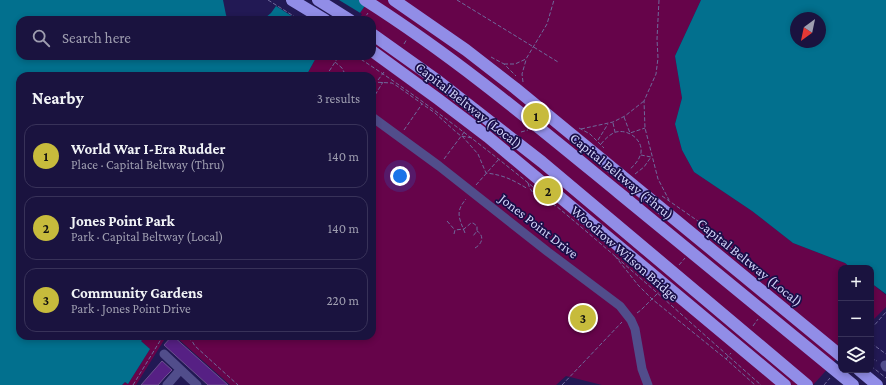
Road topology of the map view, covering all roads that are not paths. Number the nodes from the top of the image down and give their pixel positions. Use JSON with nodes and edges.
{"nodes":[{"id":1,"x":292,"y":0,"type":"edge"},
{"id":2,"x":318,"y":0,"type":"edge"},
{"id":3,"x":365,"y":0,"type":"edge"},
{"id":4,"x":394,"y":0,"type":"edge"},
{"id":5,"x":318,"y":16,"type":"edge"},
{"id":6,"x":344,"y":16,"type":"edge"},
{"id":7,"x":376,"y":37,"type":"edge"},
{"id":8,"x":376,"y":54,"type":"edge"},
{"id":9,"x":376,"y":120,"type":"edge"},
{"id":10,"x":161,"y":352,"type":"road end"},
{"id":11,"x":838,"y":354,"type":"edge"},
{"id":12,"x":180,"y":370,"type":"junction"},
{"id":13,"x":867,"y":373,"type":"edge"},
{"id":14,"x":167,"y":385,"type":"edge"},
{"id":15,"x":197,"y":385,"type":"edge"},
{"id":16,"x":648,"y":385,"type":"edge"},
{"id":17,"x":785,"y":385,"type":"edge"},
{"id":18,"x":807,"y":385,"type":"edge"},
{"id":19,"x":853,"y":385,"type":"edge"},
{"id":20,"x":877,"y":385,"type":"edge"}],
"edges":[{"from":1,"to":5,"type":"highway"},
{"from":2,"to":6,"type":"highway"},
{"from":3,"to":19,"type":"highway","name":"Capital Beltway (Thru)","bridge":true},
{"from":4,"to":11,"type":"highway","name":"Capital Beltway (Local)","bridge":true},
{"from":7,"to":18,"type":"highway","bridge":true},
{"from":8,"to":17,"type":"highway","name":"Capital Beltway (Local)","bridge":true},
{"from":9,"to":16,"type":"street","name":"Jones Point Drive"},
{"from":10,"to":12,"type":"street"},
{"from":12,"to":14,"type":"street"},
{"from":12,"to":15,"type":"street"},
{"from":13,"to":20,"type":"highway"}]}
